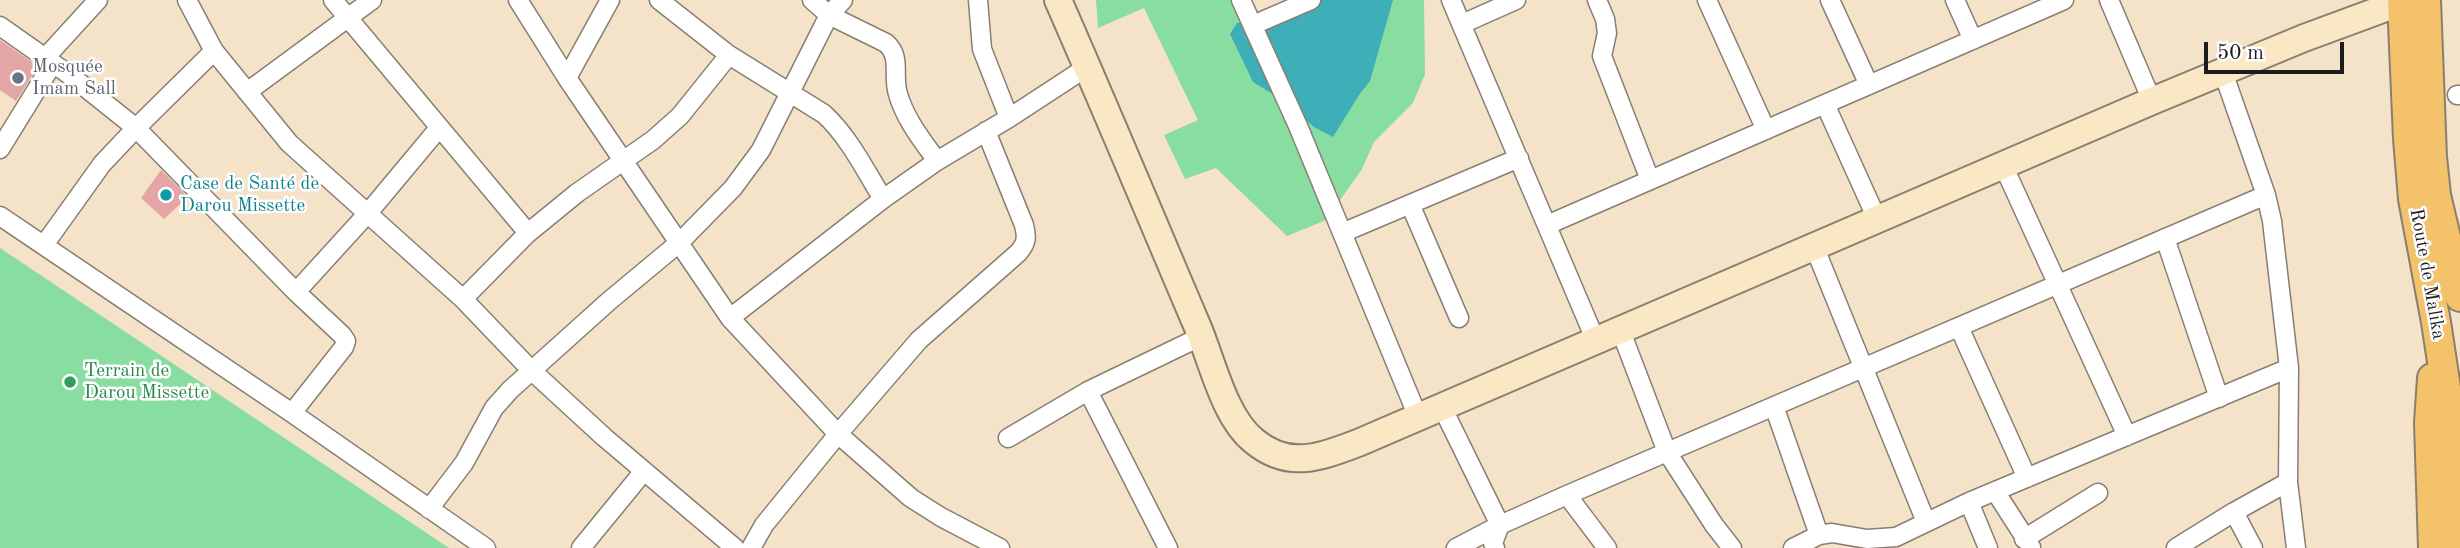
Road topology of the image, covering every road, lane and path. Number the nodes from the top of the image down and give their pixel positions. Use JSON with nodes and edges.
{"nodes":[{"id":1,"x":98,"y":0,"type":"edge"},
{"id":2,"x":187,"y":0,"type":"edge"},
{"id":3,"x":334,"y":0,"type":"edge"},
{"id":4,"x":372,"y":0,"type":"edge"},
{"id":5,"x":518,"y":0,"type":"edge"},
{"id":6,"x":610,"y":0,"type":"edge"},
{"id":7,"x":659,"y":0,"type":"edge"},
{"id":8,"x":812,"y":0,"type":"edge"},
{"id":9,"x":843,"y":0,"type":"edge"},
{"id":10,"x":978,"y":0,"type":"edge"},
{"id":11,"x":1058,"y":0,"type":"edge"},
{"id":12,"x":1241,"y":0,"type":"edge"},
{"id":13,"x":1311,"y":0,"type":"edge"},
{"id":14,"x":1451,"y":0,"type":"edge"},
{"id":15,"x":1516,"y":0,"type":"edge"},
{"id":16,"x":1597,"y":0,"type":"edge"},
{"id":17,"x":1707,"y":0,"type":"edge"},
{"id":18,"x":1830,"y":0,"type":"edge"},
{"id":19,"x":1955,"y":0,"type":"edge"},
{"id":20,"x":2064,"y":0,"type":"edge"},
{"id":21,"x":2109,"y":0,"type":"edge"},
{"id":22,"x":2409,"y":1,"type":"edge"},
{"id":23,"x":829,"y":15,"type":"junction"},
{"id":24,"x":348,"y":18,"type":"junction"},
{"id":25,"x":1462,"y":24,"type":"junction"},
{"id":26,"x":1253,"y":25,"type":"junction"},
{"id":27,"x":0,"y":26,"type":"edge"},
{"id":28,"x":1973,"y":40,"type":"junction"},
{"id":29,"x":214,"y":51,"type":"junction"},
{"id":30,"x":729,"y":55,"type":"junction"},
{"id":31,"x":49,"y":60,"type":"junction"},
{"id":32,"x":1087,"y":67,"type":"junction"},
{"id":33,"x":2223,"y":72,"type":"junction"},
{"id":34,"x":567,"y":78,"type":"junction"},
{"id":35,"x":1869,"y":85,"type":"junction"},
{"id":36,"x":247,"y":92,"type":"junction"},
{"id":37,"x":789,"y":92,"type":"junction"},
{"id":38,"x":2152,"y":101,"type":"junction"},
{"id":39,"x":1825,"y":104,"type":"junction"},
{"id":40,"x":1009,"y":118,"type":"junction"},
{"id":41,"x":136,"y":128,"type":"junction"},
{"id":42,"x":439,"y":128,"type":"junction"},
{"id":43,"x":1766,"y":130,"type":"junction"},
{"id":44,"x":986,"y":131,"type":"junction"},
{"id":45,"x":0,"y":149,"type":"edge"},
{"id":46,"x":1519,"y":158,"type":"junction"},
{"id":47,"x":623,"y":160,"type":"junction"},
{"id":48,"x":937,"y":161,"type":"junction"},
{"id":49,"x":2003,"y":165,"type":"junction"},
{"id":50,"x":1650,"y":180,"type":"junction"},
{"id":51,"x":2266,"y":195,"type":"junction"},
{"id":52,"x":883,"y":199,"type":"junction"},
{"id":53,"x":1410,"y":204,"type":"junction"},
{"id":54,"x":368,"y":213,"type":"junction"},
{"id":55,"x":0,"y":216,"type":"edge"},
{"id":56,"x":1877,"y":219,"type":"junction"},
{"id":57,"x":1547,"y":225,"type":"junction"},
{"id":58,"x":528,"y":233,"type":"junction"},
{"id":59,"x":1342,"y":233,"type":"junction"},
{"id":60,"x":2453,"y":237,"type":"edge"},
{"id":61,"x":2165,"y":239,"type":"junction"},
{"id":62,"x":680,"y":242,"type":"junction"},
{"id":63,"x":44,"y":245,"type":"junction"},
{"id":64,"x":1814,"y":246,"type":"junction"},
{"id":65,"x":2058,"y":285,"type":"junction"},
{"id":66,"x":296,"y":292,"type":"junction"},
{"id":67,"x":2460,"y":297,"type":"edge"},
{"id":68,"x":463,"y":299,"type":"junction"},
{"id":69,"x":730,"y":318,"type":"junction"},
{"id":70,"x":1459,"y":318,"type":"dead end"},
{"id":71,"x":2436,"y":322,"type":"junction"},
{"id":72,"x":1959,"y":327,"type":"junction"},
{"id":73,"x":1608,"y":334,"type":"junction"},
{"id":74,"x":1202,"y":335,"type":"junction"},
{"id":75,"x":1863,"y":368,"type":"junction"},
{"id":76,"x":2289,"y":368,"type":"junction"},
{"id":77,"x":531,"y":370,"type":"junction"},
{"id":78,"x":1087,"y":391,"type":"junction"},
{"id":79,"x":2219,"y":398,"type":"junction"},
{"id":80,"x":1774,"y":406,"type":"junction"},
{"id":81,"x":1430,"y":412,"type":"junction"},
{"id":82,"x":292,"y":413,"type":"junction"},
{"id":83,"x":838,"y":434,"type":"junction"},
{"id":84,"x":2127,"y":436,"type":"junction"},
{"id":85,"x":1008,"y":438,"type":"dead end"},
{"id":86,"x":1667,"y":452,"type":"junction"},
{"id":87,"x":644,"y":471,"type":"junction"},
{"id":88,"x":2027,"y":478,"type":"junction"},
{"id":89,"x":2288,"y":482,"type":"junction"},
{"id":90,"x":1995,"y":491,"type":"junction"},
{"id":91,"x":2098,"y":493,"type":"dead end"},
{"id":92,"x":1567,"y":495,"type":"junction"},
{"id":93,"x":1969,"y":502,"type":"junction"},
{"id":94,"x":429,"y":509,"type":"junction"},
{"id":95,"x":2234,"y":512,"type":"junction"},
{"id":96,"x":1926,"y":522,"type":"junction"},
{"id":97,"x":1500,"y":525,"type":"junction"},
{"id":98,"x":1819,"y":535,"type":"junction"},
{"id":99,"x":2028,"y":543,"type":"edge"},
{"id":100,"x":992,"y":546,"type":"edge"},
{"id":101,"x":486,"y":548,"type":"edge"},
{"id":102,"x":582,"y":548,"type":"edge"},
{"id":103,"x":735,"y":548,"type":"edge"},
{"id":104,"x":751,"y":548,"type":"edge"},
{"id":105,"x":1168,"y":548,"type":"edge"},
{"id":106,"x":1456,"y":548,"type":"edge"},
{"id":107,"x":1495,"y":548,"type":"edge"},
{"id":108,"x":1607,"y":548,"type":"edge"},
{"id":109,"x":1732,"y":548,"type":"edge"},
{"id":110,"x":1793,"y":548,"type":"edge"},
{"id":111,"x":1987,"y":548,"type":"edge"},
{"id":112,"x":2176,"y":548,"type":"edge"},
{"id":113,"x":2253,"y":548,"type":"edge"},
{"id":114,"x":2296,"y":548,"type":"edge"},
{"id":115,"x":2433,"y":548,"type":"edge"},
{"id":116,"x":2455,"y":548,"type":"edge"}],
"edges":[{"from":1,"to":31,"type":"street"},
{"from":2,"to":29,"type":"street"},
{"from":3,"to":24,"type":"street"},
{"from":4,"to":24,"type":"street"},
{"from":5,"to":34,"type":"street"},
{"from":6,"to":34,"type":"street"},
{"from":7,"to":30,"type":"street"},
{"from":8,"to":23,"type":"street"},
{"from":9,"to":23,"type":"street"},
{"from":10,"to":40,"type":"street"},
{"from":11,"to":32,"type":"street"},
{"from":12,"to":26,"type":"street"},
{"from":13,"to":26,"type":"street"},
{"from":14,"to":25,"type":"street"},
{"from":15,"to":25,"type":"street"},
{"from":16,"to":50,"type":"street"},
{"from":17,"to":43,"type":"street"},
{"from":18,"to":35,"type":"street"},
{"from":19,"to":28,"type":"street"},
{"from":20,"to":28,"type":"street"},
{"from":21,"to":38,"type":"street"},
{"from":22,"to":33,"type":"street"},
{"from":22,"to":60,"type":"main road","name":"Route de Malika"},
{"from":22,"to":71,"type":"main road","name":"Route de Malika"},
{"from":23,"to":37,"type":"street"},
{"from":23,"to":48,"type":"street"},
{"from":24,"to":36,"type":"street"},
{"from":24,"to":42,"type":"street"},
{"from":25,"to":46,"type":"street"},
{"from":26,"to":59,"type":"street"},
{"from":27,"to":31,"type":"street"},
{"from":28,"to":35,"type":"street"},
{"from":29,"to":36,"type":"street"},
{"from":29,"to":41,"type":"street"},
{"from":30,"to":37,"type":"street"},
{"from":30,"to":47,"type":"street"},
{"from":31,"to":41,"type":"street"},
{"from":31,"to":45,"type":"street"},
{"from":32,"to":40,"type":"street"},
{"from":32,"to":74,"type":"street"},
{"from":33,"to":38,"type":"street"},
{"from":33,"to":51,"type":"street"},
{"from":34,"to":47,"type":"street"},
{"from":35,"to":39,"type":"street"},
{"from":36,"to":54,"type":"street"},
{"from":37,"to":52,"type":"street"},
{"from":37,"to":62,"type":"street"},
{"from":38,"to":49,"type":"street"},
{"from":39,"to":43,"type":"street"},
{"from":39,"to":56,"type":"street"},
{"from":40,"to":44,"type":"street"},
{"from":41,"to":63,"type":"street"},
{"from":41,"to":66,"type":"street"},
{"from":42,"to":54,"type":"street"},
{"from":42,"to":58,"type":"street"},
{"from":43,"to":50,"type":"street"},
{"from":44,"to":48,"type":"street"},
{"from":44,"to":83,"type":"street"},
{"from":46,"to":53,"type":"street"},
{"from":46,"to":57,"type":"street"},
{"from":47,"to":58,"type":"street"},
{"from":47,"to":62,"type":"street"},
{"from":48,"to":52,"type":"street"},
{"from":49,"to":56,"type":"street"},
{"from":49,"to":65,"type":"street"},
{"from":50,"to":57,"type":"street"},
{"from":51,"to":61,"type":"street"},
{"from":51,"to":76,"type":"street"},
{"from":52,"to":69,"type":"street"},
{"from":53,"to":59,"type":"street"},
{"from":53,"to":70,"type":"street"},
{"from":54,"to":66,"type":"street"},
{"from":54,"to":68,"type":"street"},
{"from":55,"to":63,"type":"street"},
{"from":56,"to":64,"type":"street"},
{"from":57,"to":73,"type":"street"},
{"from":58,"to":68,"type":"street"},
{"from":59,"to":81,"type":"street"},
{"from":60,"to":67,"type":"main road","name":"Route de Malika"},
{"from":61,"to":65,"type":"street"},
{"from":61,"to":79,"type":"street"},
{"from":62,"to":69,"type":"street"},
{"from":62,"to":77,"type":"street"},
{"from":63,"to":82,"type":"street"},
{"from":64,"to":73,"type":"street"},
{"from":64,"to":75,"type":"street"},
{"from":65,"to":72,"type":"street"},
{"from":65,"to":84,"type":"street"},
{"from":66,"to":82,"type":"street"},
{"from":68,"to":77,"type":"street"},
{"from":69,"to":83,"type":"street"},
{"from":71,"to":115,"type":"main road"},
{"from":71,"to":116,"type":"main road","name":"Route de Malika"},
{"from":72,"to":75,"type":"street"},
{"from":72,"to":88,"type":"street"},
{"from":73,"to":81,"type":"street"},
{"from":73,"to":86,"type":"street"},
{"from":74,"to":78,"type":"street"},
{"from":74,"to":81,"type":"street"},
{"from":75,"to":80,"type":"street"},
{"from":75,"to":96,"type":"street"},
{"from":76,"to":79,"type":"street"},
{"from":76,"to":89,"type":"street"},
{"from":77,"to":87,"type":"street"},
{"from":77,"to":94,"type":"street"},
{"from":78,"to":85,"type":"street"},
{"from":78,"to":105,"type":"street"},
{"from":79,"to":84,"type":"street"},
{"from":80,"to":86,"type":"street"},
{"from":80,"to":98,"type":"street"},
{"from":81,"to":97,"type":"street"},
{"from":82,"to":94,"type":"street"},
{"from":83,"to":100,"type":"street"},
{"from":83,"to":104,"type":"street"},
{"from":84,"to":88,"type":"street"},
{"from":86,"to":92,"type":"street"},
{"from":86,"to":109,"type":"street"},
{"from":87,"to":102,"type":"street"},
{"from":87,"to":103,"type":"street"},
{"from":88,"to":90,"type":"street"},
{"from":89,"to":95,"type":"street"},
{"from":89,"to":114,"type":"street"},
{"from":90,"to":93,"type":"street"},
{"from":90,"to":99,"type":"street"},
{"from":91,"to":99,"type":"street"},
{"from":92,"to":97,"type":"street"},
{"from":92,"to":108,"type":"street"},
{"from":93,"to":96,"type":"street"},
{"from":93,"to":111,"type":"street"},
{"from":94,"to":101,"type":"street"},
{"from":95,"to":112,"type":"street"},
{"from":95,"to":113,"type":"street"},
{"from":96,"to":98,"type":"street"},
{"from":97,"to":106,"type":"street"},
{"from":97,"to":107,"type":"street"},
{"from":98,"to":110,"type":"street"}]}
